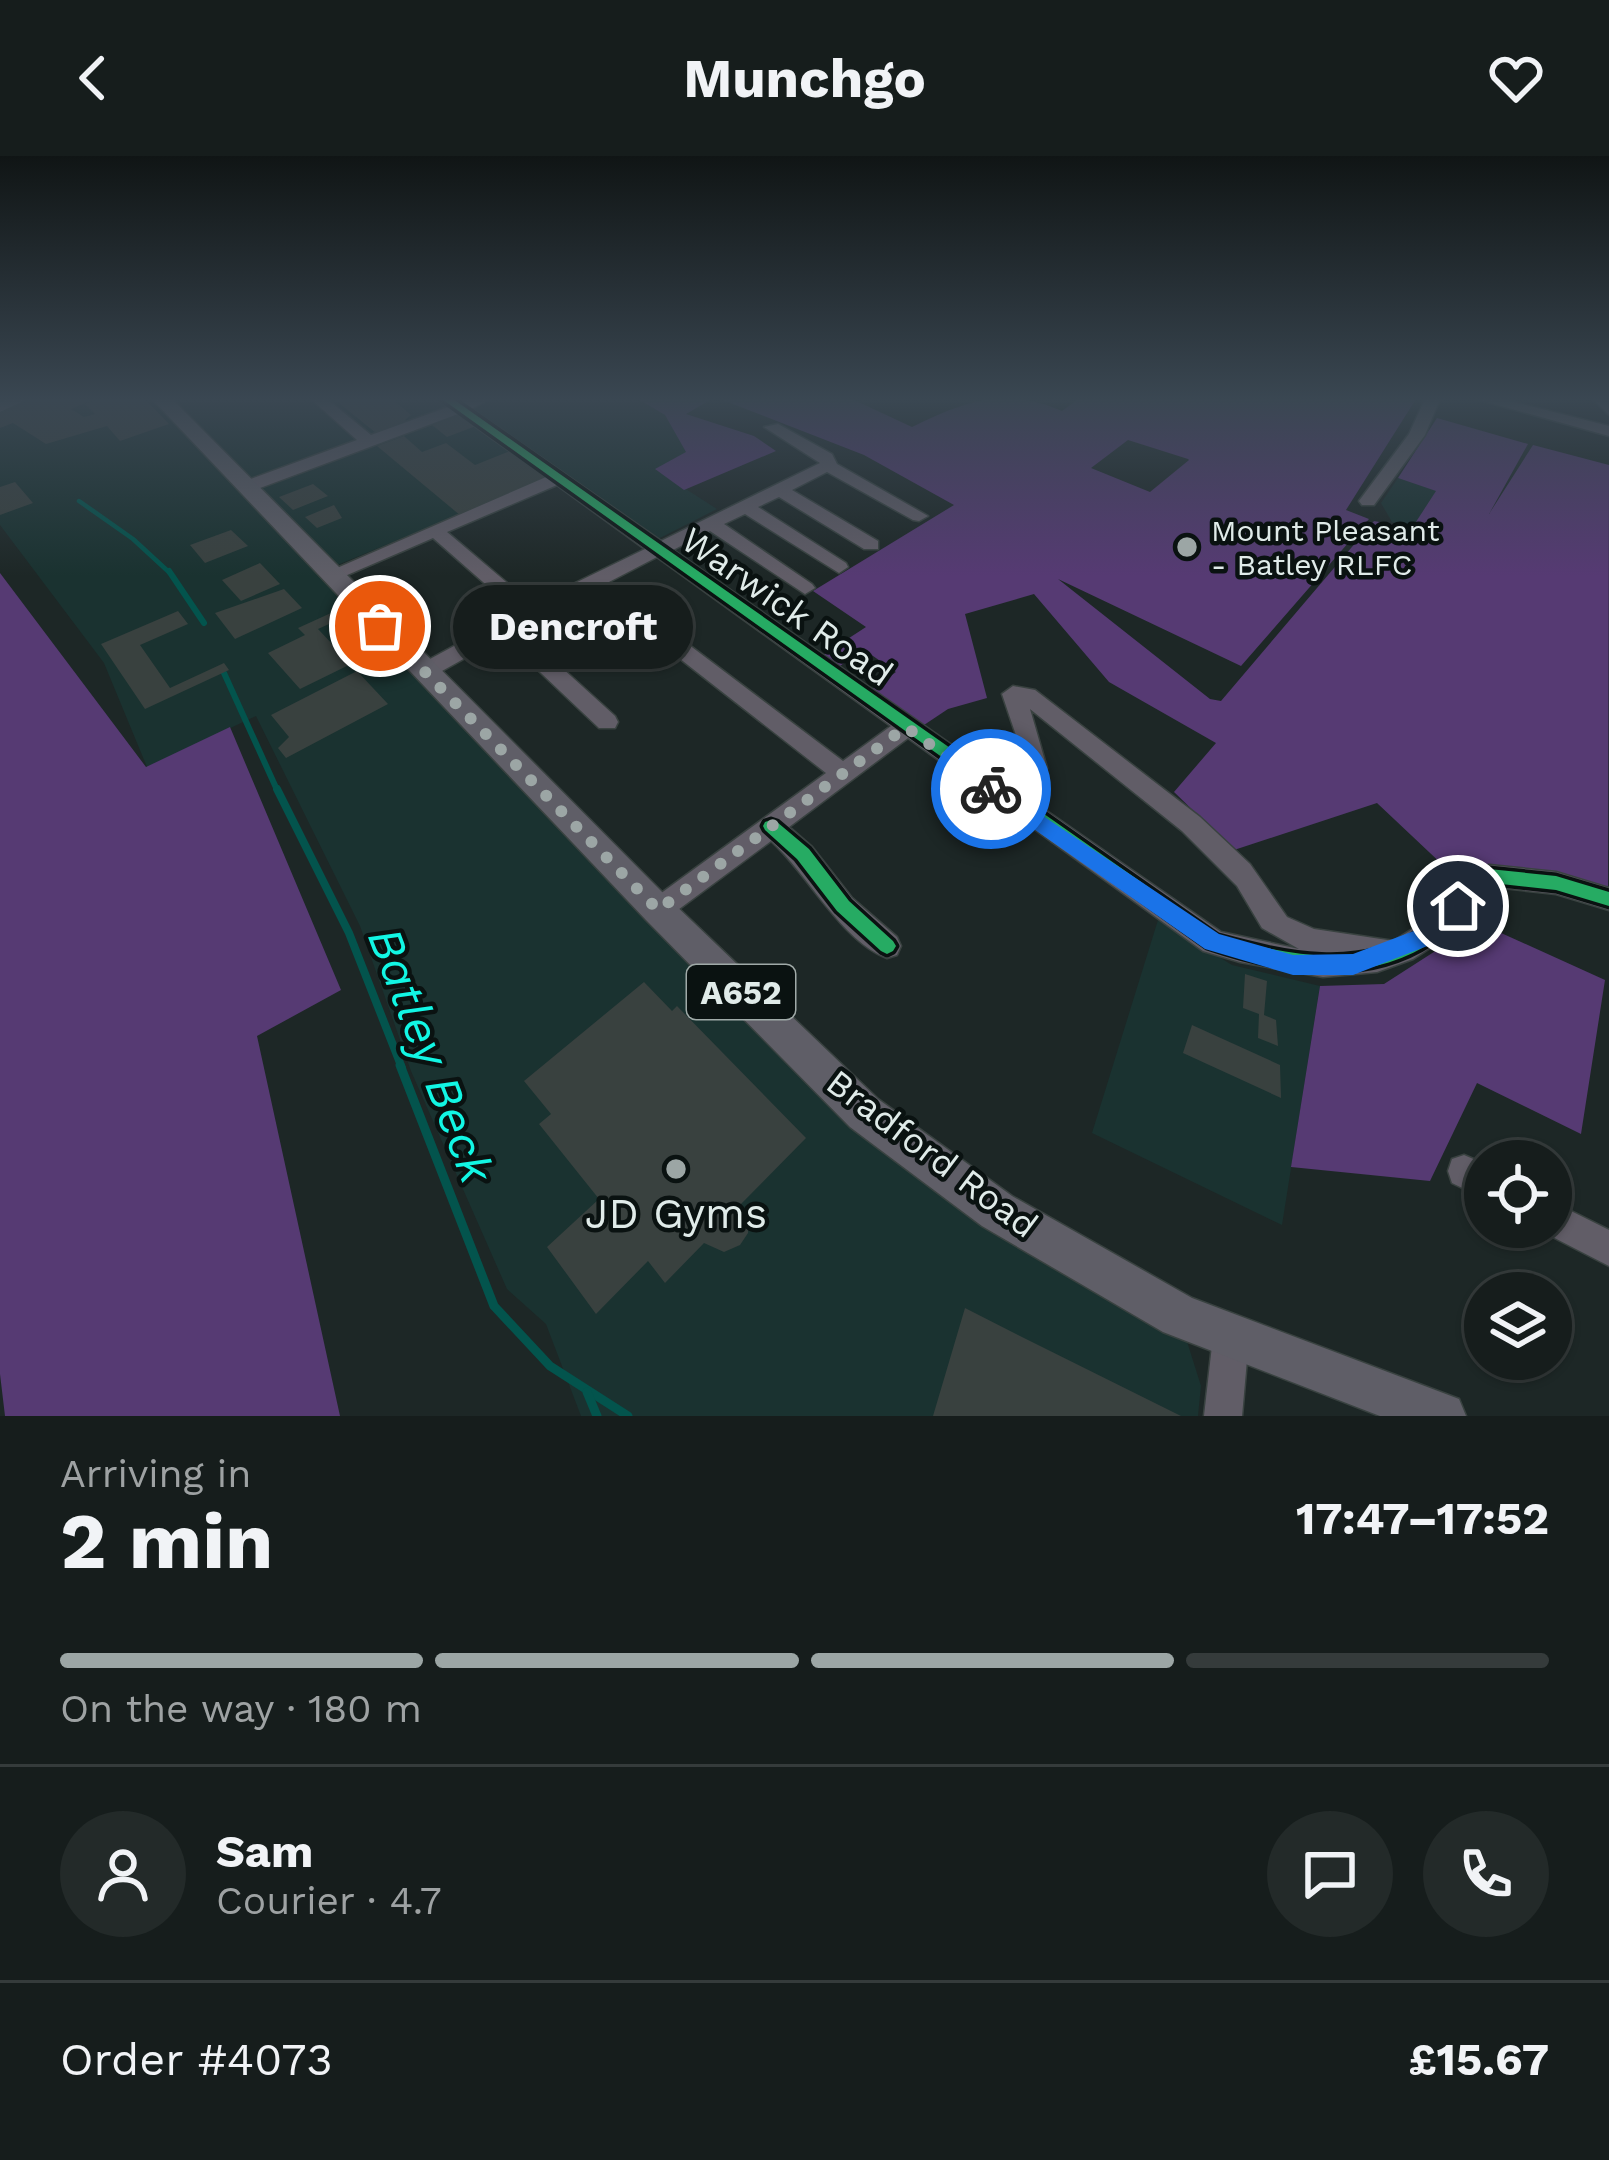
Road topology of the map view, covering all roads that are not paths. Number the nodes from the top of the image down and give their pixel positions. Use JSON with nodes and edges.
{"nodes":[{"id":1,"x":218,"y":458,"type":"edge"},
{"id":2,"x":326,"y":458,"type":"edge"},
{"id":3,"x":527,"y":458,"type":"edge"},
{"id":4,"x":817,"y":458,"type":"edge"},
{"id":5,"x":1400,"y":458,"type":"edge"},
{"id":6,"x":828,"y":465,"type":"junction"},
{"id":7,"x":556,"y":479,"type":"junction"},
{"id":8,"x":246,"y":487,"type":"junction"},
{"id":9,"x":778,"y":489,"type":"junction"},
{"id":10,"x":1368,"y":501,"type":"dead end"},
{"id":11,"x":745,"y":506,"type":"junction"},
{"id":12,"x":916,"y":518,"type":"dead end"},
{"id":13,"x":710,"y":523,"type":"junction"},
{"id":14,"x":434,"y":530,"type":"junction"},
{"id":15,"x":871,"y":545,"type":"dead end"},
{"id":16,"x":655,"y":550,"type":"junction"},
{"id":17,"x":839,"y":567,"type":"dead end"},
{"id":18,"x":331,"y":575,"type":"junction"},
{"id":19,"x":594,"y":582,"type":"junction"},
{"id":20,"x":805,"y":588,"type":"dead end"},
{"id":21,"x":530,"y":614,"type":"junction"},
{"id":22,"x":506,"y":628,"type":"junction"},
{"id":23,"x":424,"y":671,"type":"junction"},
{"id":24,"x":607,"y":722,"type":"dead end"},
{"id":25,"x":906,"y":727,"type":"junction"},
{"id":26,"x":842,"y":773,"type":"junction"},
{"id":27,"x":1023,"y":811,"type":"junction"},
{"id":28,"x":771,"y":826,"type":"junction"},
{"id":29,"x":1609,"y":899,"type":"edge"},
{"id":30,"x":658,"y":910,"type":"junction"},
{"id":31,"x":887,"y":946,"type":"dead end"},
{"id":32,"x":1393,"y":950,"type":"junction"},
{"id":33,"x":1572,"y":1229,"type":"edge"},
{"id":34,"x":1609,"y":1249,"type":"edge"},
{"id":35,"x":1231,"y":1337,"type":"junction"},
{"id":36,"x":1223,"y":1416,"type":"edge"},
{"id":37,"x":1442,"y":1416,"type":"edge"}],
"edges":[{"from":1,"to":8,"type":"main road","name":"Bradford Road","number":"A652"},
{"from":2,"to":8,"type":"street"},
{"from":3,"to":7,"type":"street","name":"Warwick Road"},
{"from":4,"to":6,"type":"street"},
{"from":5,"to":10,"type":"street"},
{"from":6,"to":9,"type":"street"},
{"from":6,"to":12,"type":"street"},
{"from":7,"to":14,"type":"street"},
{"from":7,"to":16,"type":"street","name":"Warwick Road"},
{"from":8,"to":18,"type":"main road","name":"Bradford Road","number":"A652"},
{"from":9,"to":11,"type":"street"},
{"from":9,"to":15,"type":"street"},
{"from":11,"to":13,"type":"street"},
{"from":11,"to":17,"type":"street"},
{"from":13,"to":16,"type":"street"},
{"from":13,"to":20,"type":"street"},
{"from":14,"to":18,"type":"street"},
{"from":14,"to":21,"type":"street"},
{"from":16,"to":19,"type":"street"},
{"from":16,"to":25,"type":"street","name":"Warwick Road"},
{"from":18,"to":23,"type":"main road","name":"Bradford Road","number":"A652"},
{"from":19,"to":21,"type":"street"},
{"from":19,"to":26,"type":"street"},
{"from":21,"to":22,"type":"street"},
{"from":22,"to":23,"type":"street"},
{"from":22,"to":24,"type":"street"},
{"from":23,"to":30,"type":"main road","name":"Bradford Road","number":"A652"},
{"from":25,"to":26,"type":"street"},
{"from":25,"to":27,"type":"street","name":"Warwick Road"},
{"from":26,"to":28,"type":"street"},
{"from":27,"to":32,"type":"street","name":"Warwick Road"},
{"from":27,"to":32,"type":"street"},
{"from":28,"to":30,"type":"street"},
{"from":28,"to":31,"type":"street"},
{"from":29,"to":32,"type":"street","name":"Warwick Road"},
{"from":30,"to":35,"type":"main road","name":"Bradford Road","number":"A652"},
{"from":33,"to":34,"type":"street"},
{"from":35,"to":36,"type":"street"},
{"from":35,"to":37,"type":"main road","name":"Bradford Road","number":"A652"}]}
